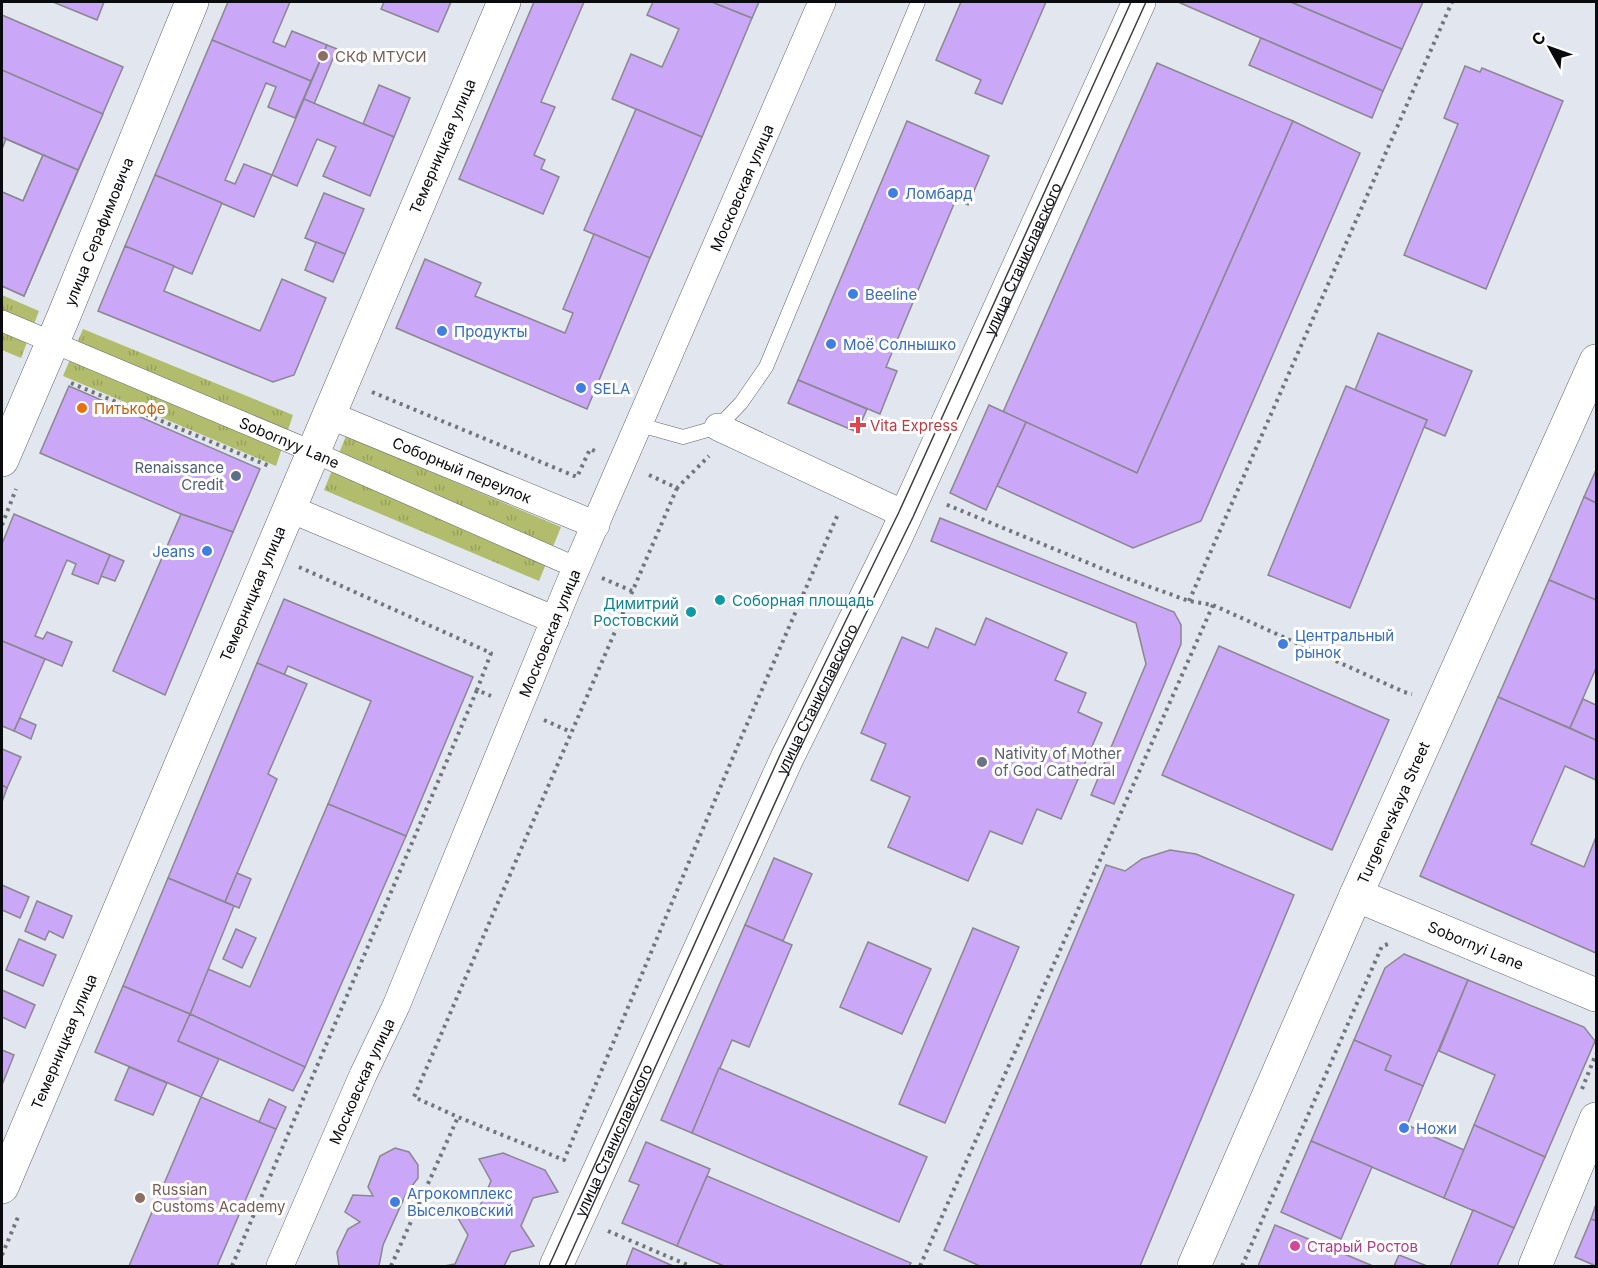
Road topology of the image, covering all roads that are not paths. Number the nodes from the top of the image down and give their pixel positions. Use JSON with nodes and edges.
{"nodes":[{"id":1,"x":192,"y":2,"type":"edge"},
{"id":2,"x":504,"y":2,"type":"edge"},
{"id":3,"x":822,"y":2,"type":"edge"},
{"id":4,"x":918,"y":2,"type":"edge"},
{"id":5,"x":1139,"y":2,"type":"edge"},
{"id":6,"x":2,"y":321,"type":"edge"},
{"id":7,"x":51,"y":342,"type":"junction"},
{"id":8,"x":1596,"y":361,"type":"edge"},
{"id":9,"x":327,"y":414,"type":"junction"},
{"id":10,"x":640,"y":425,"type":"junction"},
{"id":11,"x":715,"y":440,"type":"junction"},
{"id":12,"x":312,"y":451,"type":"junction"},
{"id":13,"x":2,"y":460,"type":"edge"},
{"id":14,"x":288,"y":508,"type":"junction"},
{"id":15,"x":906,"y":515,"type":"junction"},
{"id":16,"x":596,"y":525,"type":"junction"},
{"id":17,"x":577,"y":568,"type":"junction"},
{"id":18,"x":555,"y":620,"type":"junction"},
{"id":19,"x":1356,"y":895,"type":"junction"},
{"id":20,"x":1596,"y":995,"type":"edge"},
{"id":21,"x":1596,"y":1119,"type":"edge"},
{"id":22,"x":2,"y":1187,"type":"edge"},
{"id":23,"x":280,"y":1266,"type":"edge"},
{"id":24,"x":556,"y":1266,"type":"edge"},
{"id":25,"x":1194,"y":1266,"type":"edge"},
{"id":26,"x":1535,"y":1266,"type":"edge"}],
"edges":[{"from":1,"to":7,"type":"street","name":"улица Серафимовича"},
{"from":2,"to":9,"type":"street","name":"Темерницкая улица"},
{"from":3,"to":10,"type":"street","name":"Московская улица"},
{"from":4,"to":11,"type":"lane"},
{"from":5,"to":15,"type":"street","name":"улица Станиславского"},
{"from":6,"to":7,"type":"street","name":"Sobornyy Lane"},
{"from":7,"to":12,"type":"street","name":"Sobornyy Lane"},
{"from":7,"to":13,"type":"street","name":"улица Серафимовича"},
{"from":8,"to":19,"type":"street","name":"Turgenevskaya Street"},
{"from":9,"to":12,"type":"street","name":"Темерницкая улица"},
{"from":9,"to":16,"type":"street","name":"Соборный переулок"},
{"from":10,"to":11,"type":"lane"},
{"from":10,"to":16,"type":"street","name":"Московская улица"},
{"from":11,"to":15,"type":"street"},
{"from":12,"to":14,"type":"street","name":"Темерницкая улица"},
{"from":12,"to":17,"type":"street","name":"Sobornyy Lane"},
{"from":14,"to":18,"type":"street"},
{"from":14,"to":22,"type":"street","name":"Темерницкая улица"},
{"from":15,"to":24,"type":"street","name":"улица Станиславского"},
{"from":16,"to":17,"type":"street","name":"Московская улица"},
{"from":17,"to":18,"type":"street","name":"Московская улица"},
{"from":18,"to":23,"type":"street","name":"Московская улица"},
{"from":19,"to":20,"type":"street","name":"Sobornyi Lane"},
{"from":19,"to":25,"type":"street","name":"Turgenevskaya Street"},
{"from":21,"to":26,"type":"street"}]}
